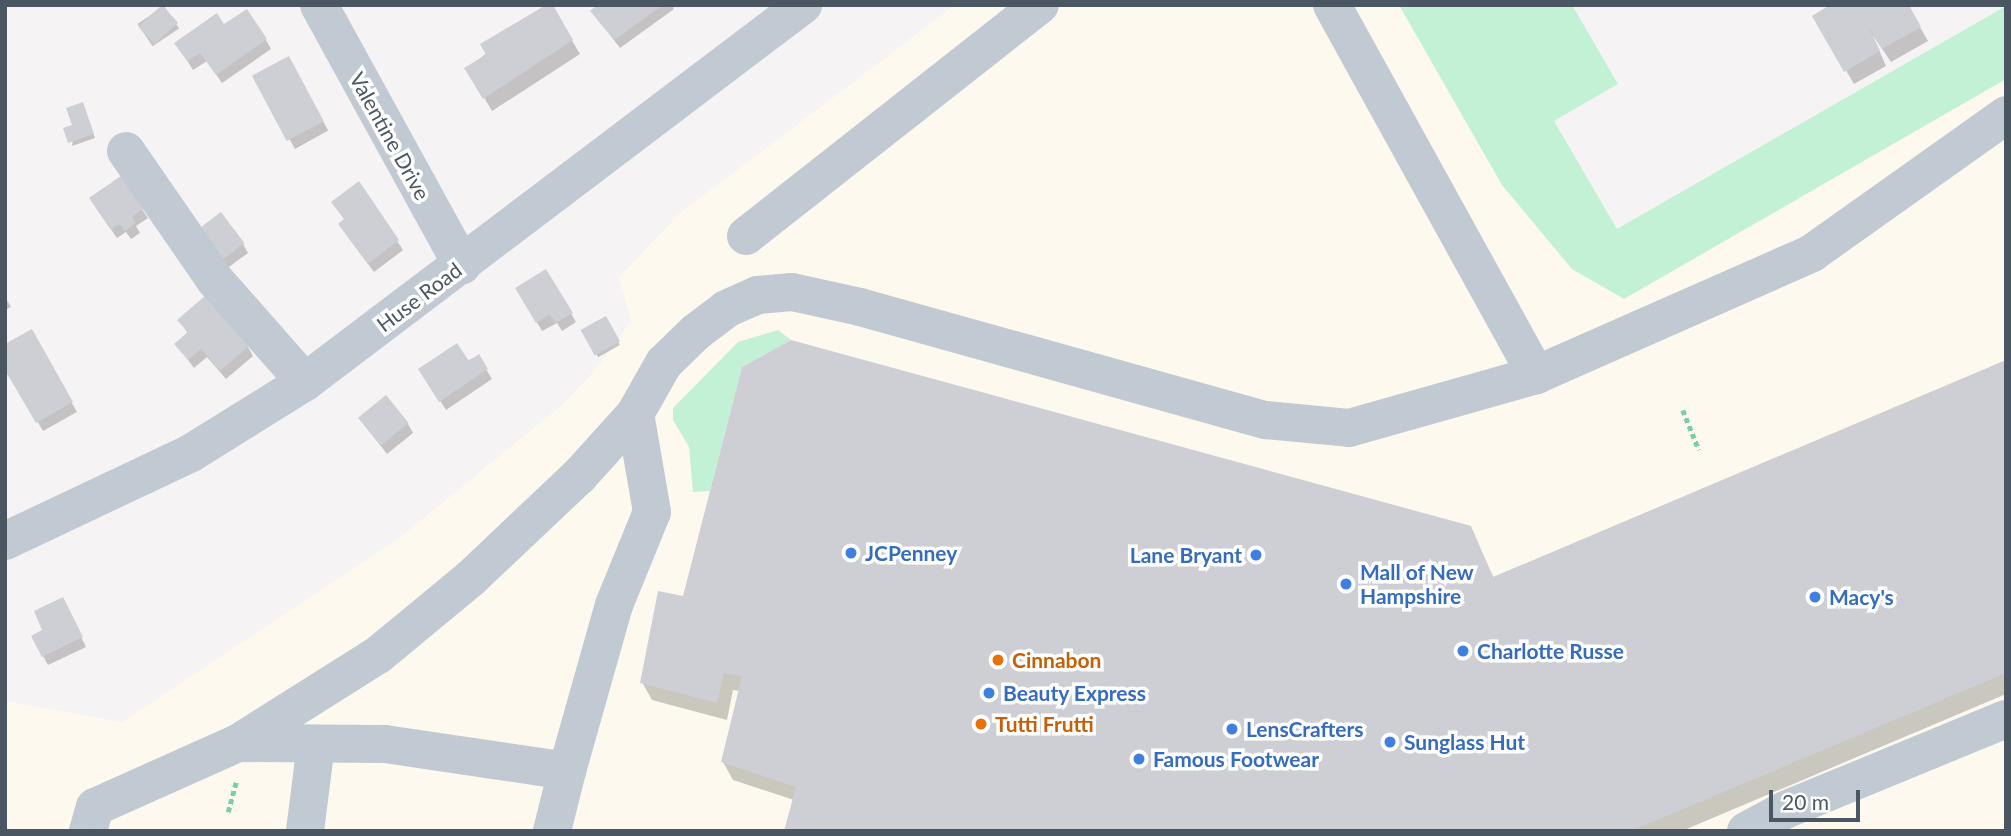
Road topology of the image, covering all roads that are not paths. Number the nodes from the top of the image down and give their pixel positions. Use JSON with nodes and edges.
{"nodes":[{"id":1,"x":319,"y":5,"type":"edge"},
{"id":2,"x":803,"y":5,"type":"edge"},
{"id":3,"x":1040,"y":5,"type":"edge"},
{"id":4,"x":1332,"y":5,"type":"edge"},
{"id":5,"x":2006,"y":115,"type":"edge"},
{"id":6,"x":126,"y":151,"type":"dead end"},
{"id":7,"x":746,"y":236,"type":"dead end"},
{"id":8,"x":462,"y":265,"type":"junction"},
{"id":9,"x":1536,"y":375,"type":"junction"},
{"id":10,"x":305,"y":382,"type":"junction"},
{"id":11,"x":635,"y":414,"type":"junction"},
{"id":12,"x":9,"y":532,"type":"edge"},
{"id":13,"x":2006,"y":719,"type":"edge"},
{"id":14,"x":239,"y":743,"type":"junction"},
{"id":15,"x":316,"y":744,"type":"junction"},
{"id":16,"x":567,"y":771,"type":"junction"},
{"id":17,"x":88,"y":831,"type":"edge"},
{"id":18,"x":305,"y":831,"type":"edge"},
{"id":19,"x":552,"y":831,"type":"edge"},
{"id":20,"x":1746,"y":831,"type":"edge"}],
"edges":[{"from":1,"to":8,"type":"street","name":"Valentine Drive"},
{"from":2,"to":8,"type":"street","name":"Huse Road"},
{"from":3,"to":7,"type":"street"},
{"from":4,"to":9,"type":"street"},
{"from":5,"to":9,"type":"street"},
{"from":6,"to":10,"type":"street"},
{"from":8,"to":10,"type":"street","name":"Huse Road"},
{"from":9,"to":11,"type":"street"},
{"from":10,"to":12,"type":"street","name":"Huse Road"},
{"from":11,"to":14,"type":"street"},
{"from":11,"to":16,"type":"street"},
{"from":13,"to":20,"type":"street"},
{"from":14,"to":15,"type":"street"},
{"from":14,"to":17,"type":"street"},
{"from":15,"to":16,"type":"street"},
{"from":15,"to":18,"type":"street"},
{"from":16,"to":19,"type":"street"}]}
